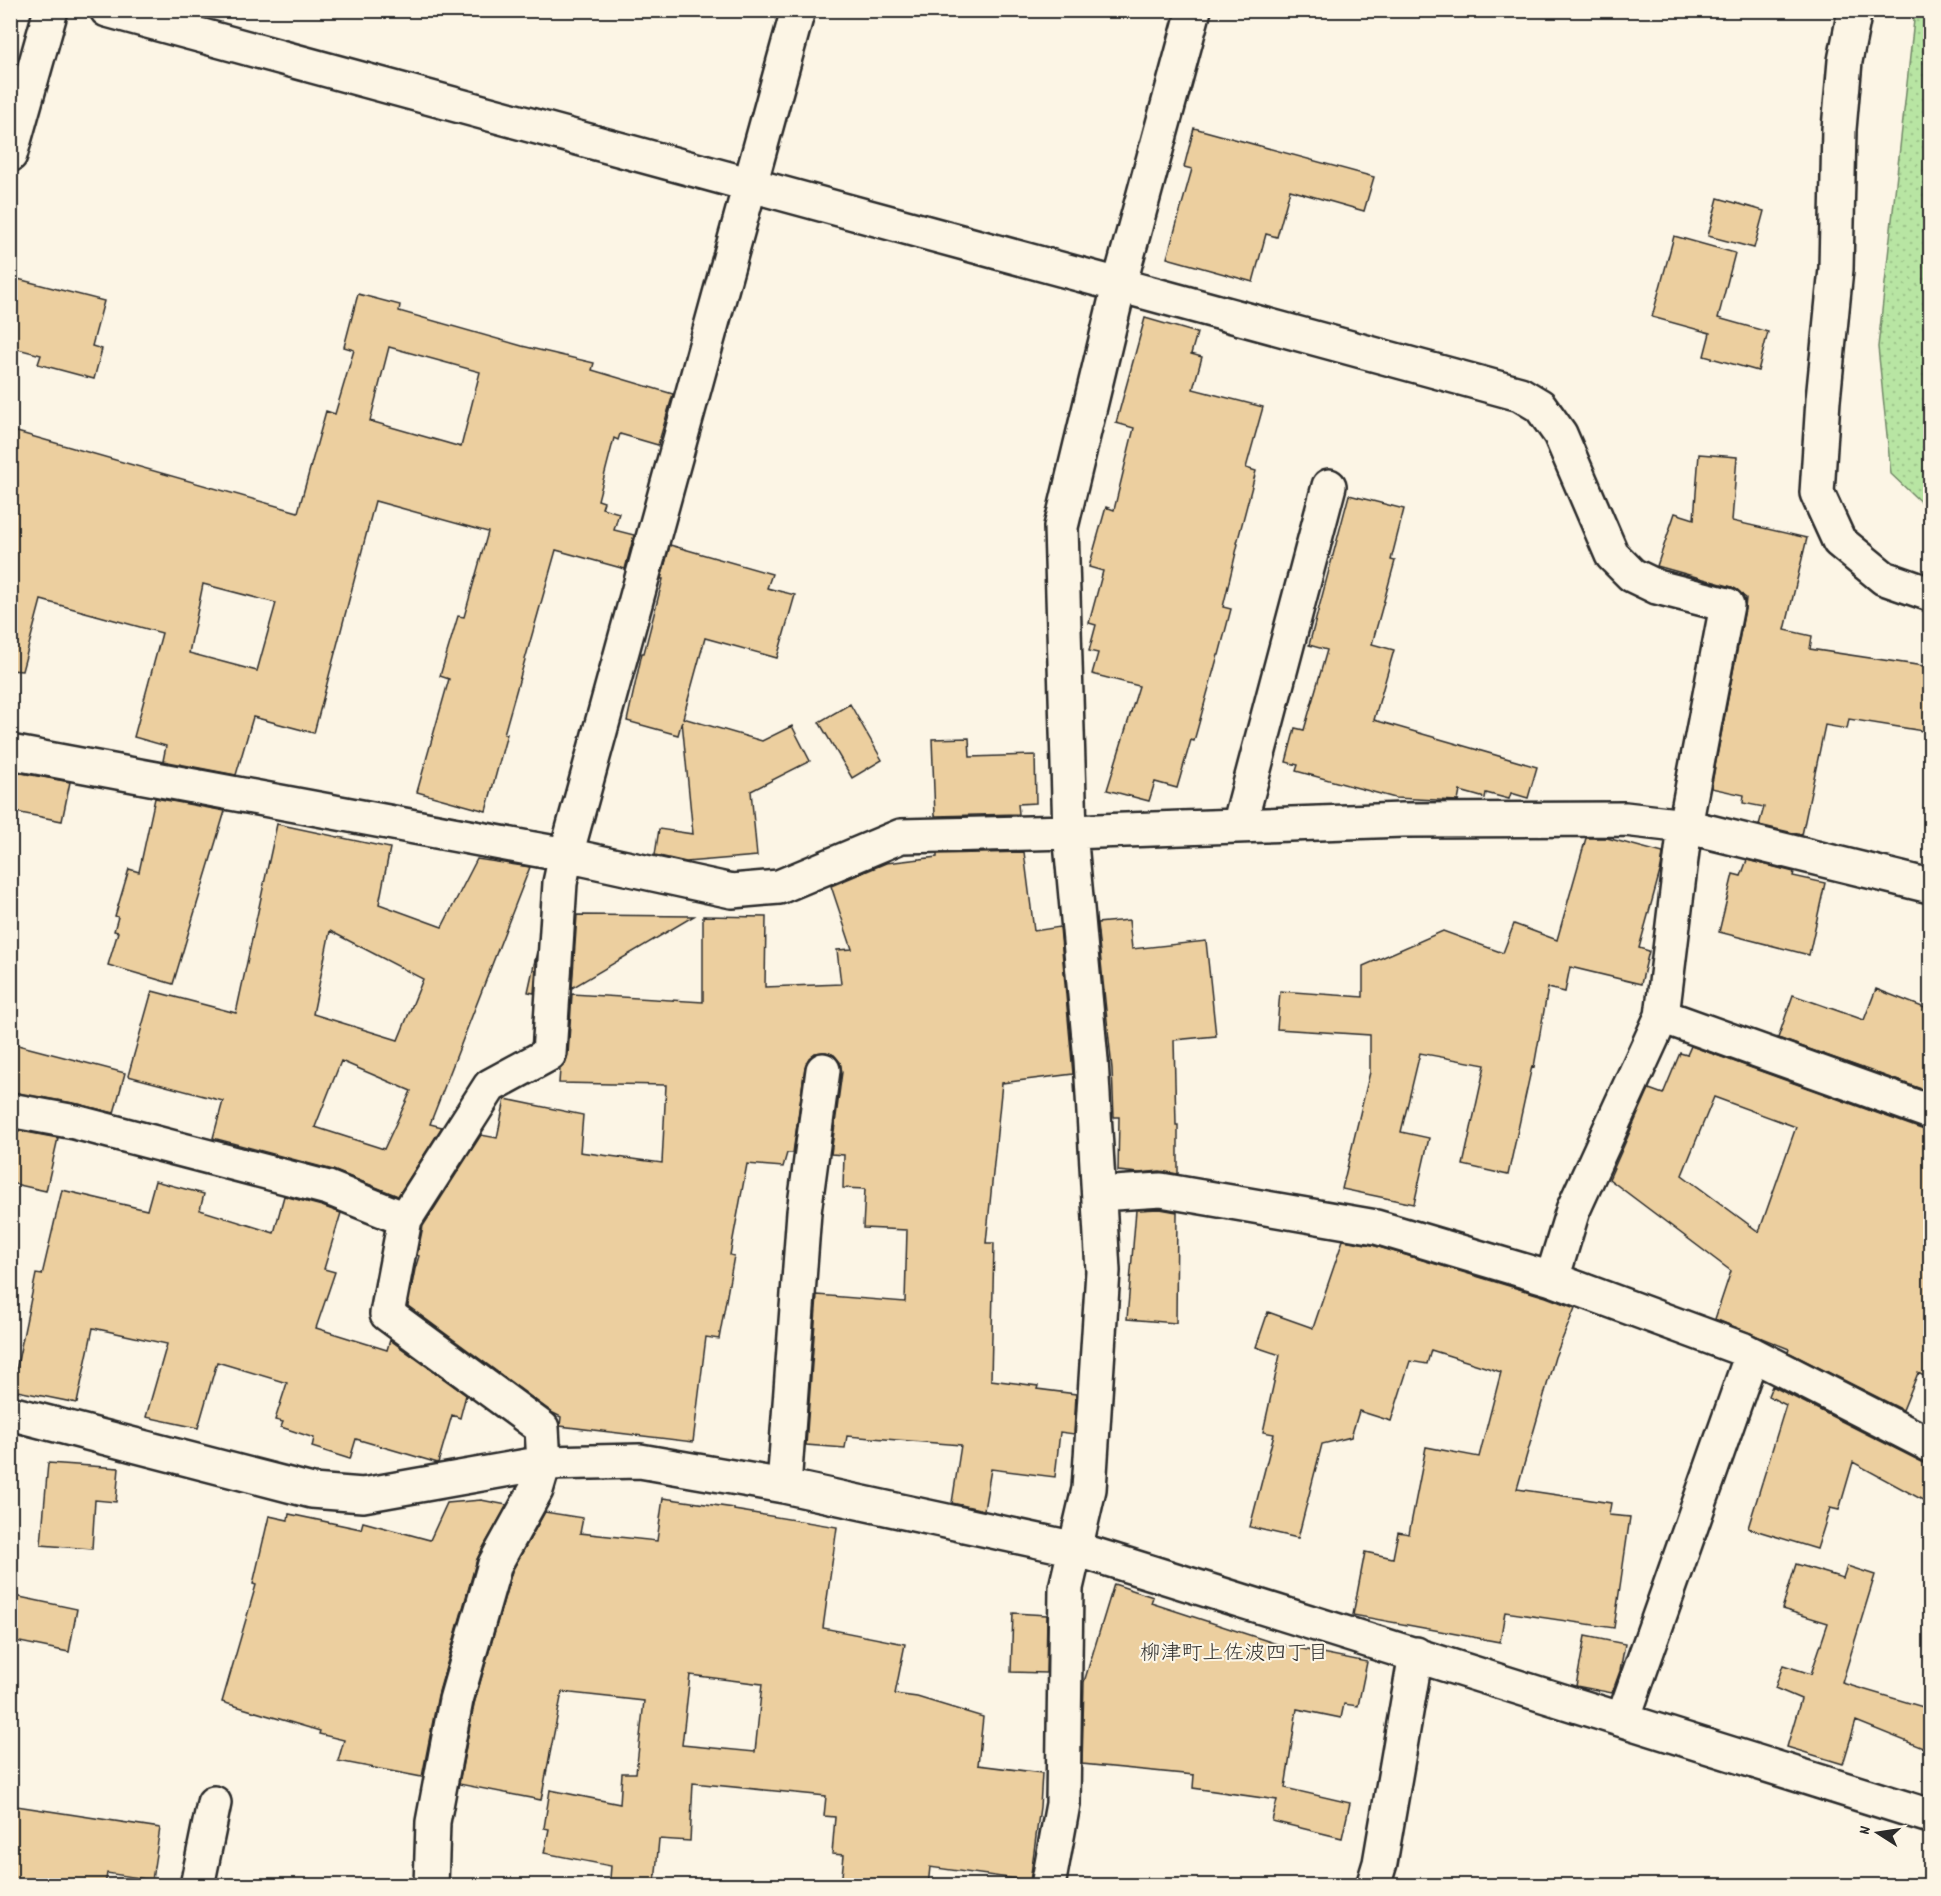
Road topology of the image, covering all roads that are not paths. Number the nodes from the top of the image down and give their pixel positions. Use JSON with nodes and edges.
{"nodes":[{"id":1,"x":51,"y":10,"type":"edge"},
{"id":2,"x":107,"y":10,"type":"edge"},
{"id":3,"x":798,"y":10,"type":"edge"},
{"id":4,"x":1194,"y":10,"type":"edge"},
{"id":5,"x":1855,"y":10,"type":"edge"},
{"id":6,"x":10,"y":155,"type":"edge"},
{"id":7,"x":751,"y":185,"type":"junction"},
{"id":8,"x":1119,"y":286,"type":"junction"},
{"id":9,"x":1329,"y":486,"type":"dead end"},
{"id":10,"x":1930,"y":594,"type":"edge"},
{"id":11,"x":10,"y":752,"type":"edge"},
{"id":12,"x":1239,"y":826,"type":"junction"},
{"id":13,"x":1685,"y":826,"type":"junction"},
{"id":14,"x":1070,"y":832,"type":"junction"},
{"id":15,"x":566,"y":855,"type":"junction"},
{"id":16,"x":1930,"y":886,"type":"edge"},
{"id":17,"x":1662,"y":1016,"type":"junction"},
{"id":18,"x":823,"y":1070,"type":"dead end"},
{"id":19,"x":10,"y":1110,"type":"edge"},
{"id":20,"x":1930,"y":1112,"type":"edge"},
{"id":21,"x":1100,"y":1194,"type":"junction"},
{"id":22,"x":405,"y":1219,"type":"junction"},
{"id":23,"x":1552,"y":1279,"type":"junction"},
{"id":24,"x":1752,"y":1354,"type":"junction"},
{"id":25,"x":10,"y":1413,"type":"edge"},
{"id":26,"x":1930,"y":1445,"type":"edge"},
{"id":27,"x":544,"y":1463,"type":"junction"},
{"id":28,"x":784,"y":1486,"type":"junction"},
{"id":29,"x":1077,"y":1549,"type":"junction"},
{"id":30,"x":1416,"y":1654,"type":"junction"},
{"id":31,"x":1623,"y":1719,"type":"junction"},
{"id":32,"x":214,"y":1803,"type":"dead end"},
{"id":33,"x":1930,"y":1816,"type":"edge"},
{"id":34,"x":197,"y":1886,"type":"edge"},
{"id":35,"x":431,"y":1886,"type":"edge"},
{"id":36,"x":1048,"y":1886,"type":"edge"},
{"id":37,"x":1373,"y":1886,"type":"edge"}],
"edges":[{"from":1,"to":6,"type":"street"},
{"from":2,"to":7,"type":"street"},
{"from":3,"to":7,"type":"street"},
{"from":4,"to":8,"type":"street"},
{"from":5,"to":10,"type":"street"},
{"from":7,"to":8,"type":"street"},
{"from":7,"to":15,"type":"street"},
{"from":8,"to":13,"type":"street"},
{"from":8,"to":14,"type":"street"},
{"from":9,"to":12,"type":"street"},
{"from":11,"to":15,"type":"street"},
{"from":12,"to":13,"type":"street"},
{"from":12,"to":14,"type":"street"},
{"from":13,"to":16,"type":"street"},
{"from":13,"to":17,"type":"street"},
{"from":14,"to":15,"type":"street"},
{"from":14,"to":21,"type":"street"},
{"from":15,"to":22,"type":"street"},
{"from":17,"to":20,"type":"street"},
{"from":17,"to":23,"type":"street"},
{"from":18,"to":28,"type":"street"},
{"from":19,"to":22,"type":"street"},
{"from":21,"to":23,"type":"street"},
{"from":21,"to":29,"type":"street"},
{"from":22,"to":27,"type":"street"},
{"from":23,"to":24,"type":"street"},
{"from":24,"to":26,"type":"street"},
{"from":24,"to":31,"type":"street"},
{"from":25,"to":27,"type":"street"},
{"from":27,"to":28,"type":"street"},
{"from":27,"to":35,"type":"street"},
{"from":28,"to":29,"type":"street"},
{"from":29,"to":30,"type":"street"},
{"from":29,"to":36,"type":"street"},
{"from":30,"to":31,"type":"street"},
{"from":30,"to":37,"type":"street"},
{"from":31,"to":33,"type":"street"},
{"from":32,"to":34,"type":"street"}]}
